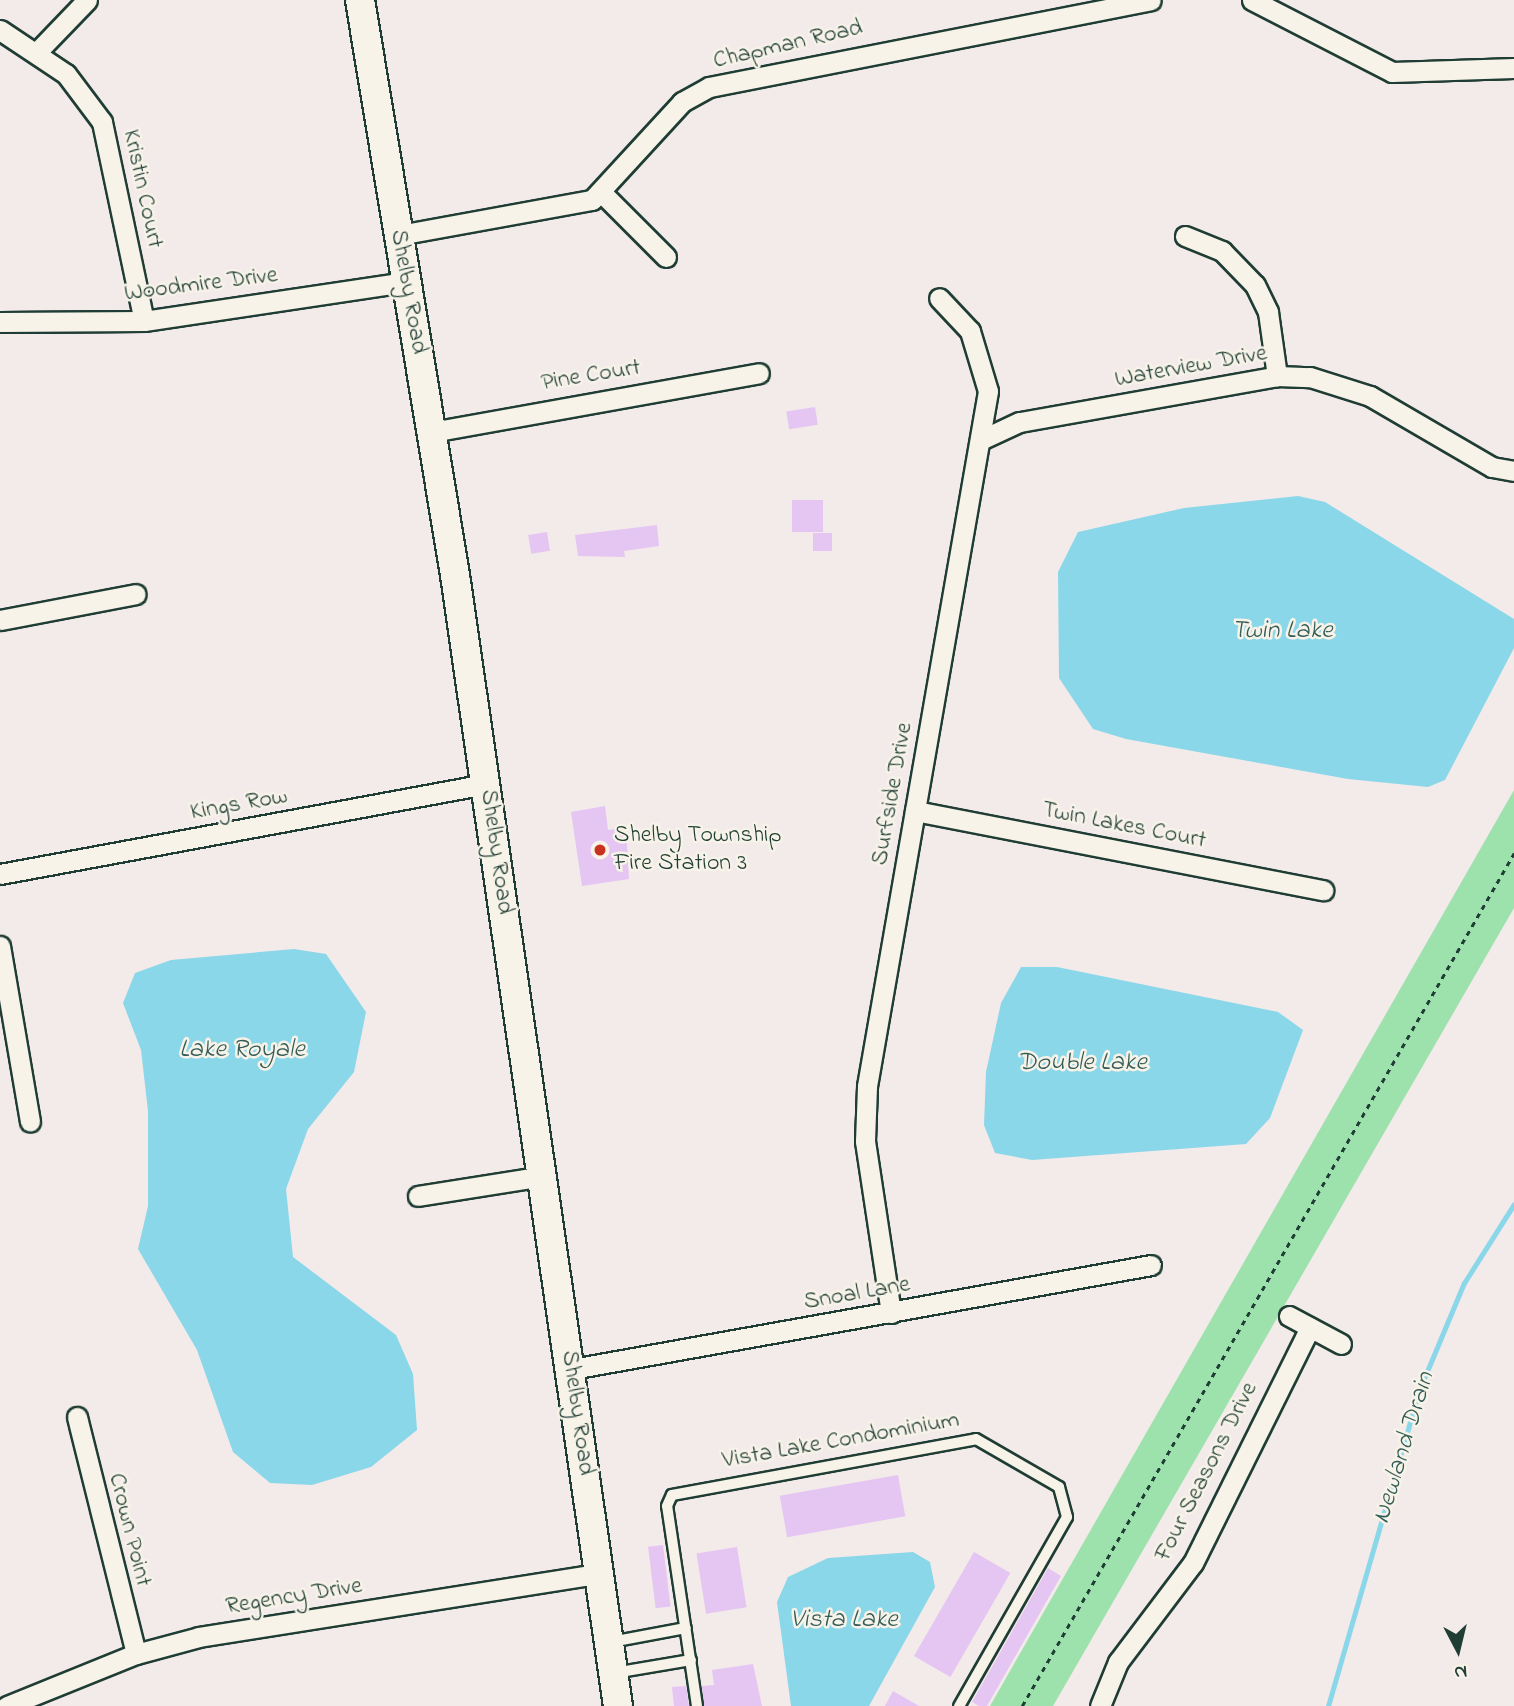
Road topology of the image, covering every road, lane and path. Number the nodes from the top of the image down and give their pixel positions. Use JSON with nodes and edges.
{"nodes":[{"id":1,"x":87,"y":0,"type":"edge"},
{"id":2,"x":360,"y":0,"type":"edge"},
{"id":3,"x":1151,"y":0,"type":"edge"},
{"id":4,"x":1252,"y":0,"type":"edge"},
{"id":5,"x":1277,"y":4,"type":"edge"},
{"id":6,"x":0,"y":30,"type":"edge"},
{"id":7,"x":37,"y":52,"type":"junction"},
{"id":8,"x":1514,"y":68,"type":"edge"},
{"id":9,"x":603,"y":194,"type":"junction"},
{"id":10,"x":399,"y":235,"type":"junction"},
{"id":11,"x":1185,"y":236,"type":"dead end"},
{"id":12,"x":666,"y":257,"type":"dead end"},
{"id":13,"x":406,"y":282,"type":"junction"},
{"id":14,"x":939,"y":298,"type":"dead end"},
{"id":15,"x":144,"y":321,"type":"junction"},
{"id":16,"x":0,"y":322,"type":"edge"},
{"id":17,"x":759,"y":373,"type":"dead end"},
{"id":18,"x":1277,"y":376,"type":"junction"},
{"id":19,"x":432,"y":432,"type":"junction"},
{"id":20,"x":985,"y":438,"type":"junction"},
{"id":21,"x":1514,"y":471,"type":"edge"},
{"id":22,"x":136,"y":594,"type":"dead end"},
{"id":23,"x":0,"y":620,"type":"edge"},
{"id":24,"x":486,"y":784,"type":"junction"},
{"id":25,"x":915,"y":811,"type":"junction"},
{"id":26,"x":1514,"y":853,"type":"edge"},
{"id":27,"x":0,"y":874,"type":"edge"},
{"id":28,"x":1323,"y":890,"type":"dead end"},
{"id":29,"x":0,"y":946,"type":"edge"},
{"id":30,"x":30,"y":1121,"type":"dead end"},
{"id":31,"x":544,"y":1176,"type":"junction"},
{"id":32,"x":418,"y":1196,"type":"dead end"},
{"id":33,"x":1151,"y":1265,"type":"dead end"},
{"id":34,"x":891,"y":1313,"type":"junction"},
{"id":35,"x":1289,"y":1316,"type":"dead end"},
{"id":36,"x":1310,"y":1327,"type":"junction"},
{"id":37,"x":1341,"y":1344,"type":"dead end"},
{"id":38,"x":572,"y":1369,"type":"junction"},
{"id":39,"x":77,"y":1417,"type":"dead end"},
{"id":40,"x":599,"y":1574,"type":"junction"},
{"id":41,"x":686,"y":1628,"type":"junction"},
{"id":42,"x":609,"y":1642,"type":"junction"},
{"id":43,"x":136,"y":1654,"type":"junction"},
{"id":44,"x":691,"y":1660,"type":"junction"},
{"id":45,"x":614,"y":1673,"type":"junction"},
{"id":46,"x":6,"y":1706,"type":"edge"},
{"id":47,"x":618,"y":1706,"type":"edge"},
{"id":48,"x":697,"y":1706,"type":"edge"},
{"id":49,"x":959,"y":1706,"type":"edge"},
{"id":50,"x":1021,"y":1706,"type":"edge"},
{"id":51,"x":1100,"y":1706,"type":"edge"}],
"edges":[{"from":1,"to":7,"type":"street"},
{"from":2,"to":10,"type":"street","name":"Shelby Road"},
{"from":3,"to":9,"type":"street","name":"Chapman Road"},
{"from":4,"to":5,"type":"street"},
{"from":5,"to":8,"type":"street"},
{"from":6,"to":7,"type":"street","name":"Kristin Court"},
{"from":7,"to":15,"type":"street","name":"Kristin Court"},
{"from":9,"to":10,"type":"street"},
{"from":9,"to":12,"type":"street"},
{"from":10,"to":13,"type":"street","name":"Shelby Road"},
{"from":11,"to":18,"type":"street"},
{"from":13,"to":15,"type":"street","name":"Woodmire Drive"},
{"from":13,"to":19,"type":"street","name":"Shelby Road"},
{"from":14,"to":20,"type":"street","name":"Surfside Drive"},
{"from":15,"to":16,"type":"street","name":"Woodmire Drive"},
{"from":17,"to":19,"type":"street","name":"Pine Court"},
{"from":18,"to":20,"type":"street","name":"Waterview Drive"},
{"from":18,"to":21,"type":"street","name":"Waterview Drive"},
{"from":19,"to":24,"type":"street","name":"Shelby Road"},
{"from":20,"to":25,"type":"street","name":"Surfside Drive"},
{"from":22,"to":23,"type":"street"},
{"from":24,"to":27,"type":"street","name":"Kings Row"},
{"from":24,"to":31,"type":"street","name":"Shelby Road"},
{"from":25,"to":28,"type":"street","name":"Twin Lakes Court"},
{"from":25,"to":34,"type":"street","name":"Surfside Drive"},
{"from":26,"to":50,"type":"path"},
{"from":29,"to":30,"type":"street"},
{"from":31,"to":32,"type":"street"},
{"from":31,"to":38,"type":"street","name":"Shelby Road"},
{"from":33,"to":34,"type":"street","name":"Snoal Lane"},
{"from":34,"to":38,"type":"street","name":"Snoal Lane"},
{"from":35,"to":36,"type":"street"},
{"from":36,"to":37,"type":"street"},
{"from":36,"to":51,"type":"street","name":"Four Seasons Drive"},
{"from":38,"to":40,"type":"street","name":"Shelby Road"},
{"from":39,"to":43,"type":"street","name":"Crown Point"},
{"from":40,"to":42,"type":"street","name":"Shelby Road"},
{"from":40,"to":43,"type":"street","name":"Regency Drive"},
{"from":41,"to":42,"type":"lane"},
{"from":41,"to":44,"type":"lane","name":"Vista Lake Condominium"},
{"from":41,"to":49,"type":"lane","name":"Vista Lake Condominium"},
{"from":42,"to":45,"type":"street","name":"Shelby Road"},
{"from":43,"to":46,"type":"street","name":"Regency Drive"},
{"from":44,"to":45,"type":"lane"},
{"from":44,"to":48,"type":"lane","name":"Vista Lake Condominium"},
{"from":45,"to":47,"type":"street","name":"Shelby Road"}]}
